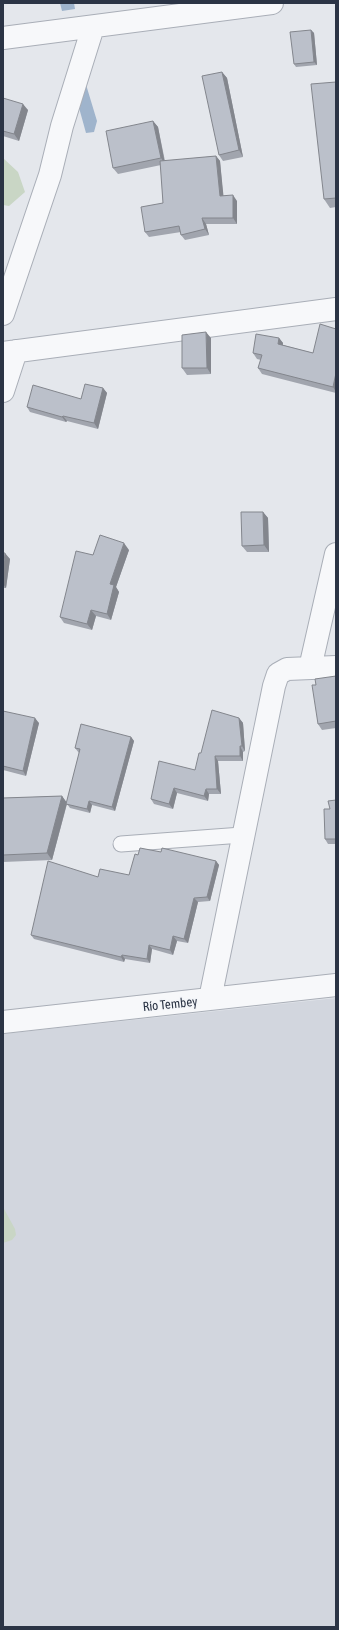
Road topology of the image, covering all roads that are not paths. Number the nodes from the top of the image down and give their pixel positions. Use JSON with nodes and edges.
{"nodes":[{"id":1,"x":272,"y":3,"type":"edge"},
{"id":2,"x":93,"y":27,"type":"junction"},
{"id":3,"x":3,"y":38,"type":"edge"},
{"id":4,"x":336,"y":310,"type":"edge"},
{"id":5,"x":3,"y":314,"type":"edge"},
{"id":6,"x":9,"y":352,"type":"edge"},
{"id":7,"x":3,"y":391,"type":"edge"},
{"id":8,"x":336,"y":554,"type":"edge"},
{"id":9,"x":336,"y":667,"type":"edge"},
{"id":10,"x":310,"y":668,"type":"junction"},
{"id":11,"x":242,"y":835,"type":"junction"},
{"id":12,"x":121,"y":844,"type":"dead end"},
{"id":13,"x":336,"y":985,"type":"edge"},
{"id":14,"x":210,"y":1000,"type":"junction"},
{"id":15,"x":3,"y":1022,"type":"edge"}],
"edges":[{"from":1,"to":2,"type":"street"},
{"from":2,"to":3,"type":"street"},
{"from":2,"to":5,"type":"street"},
{"from":4,"to":6,"type":"street"},
{"from":6,"to":7,"type":"street"},
{"from":8,"to":10,"type":"street"},
{"from":9,"to":10,"type":"street"},
{"from":10,"to":11,"type":"street"},
{"from":11,"to":12,"type":"lane"},
{"from":11,"to":14,"type":"street"},
{"from":13,"to":14,"type":"street","name":"Río Tembey"},
{"from":14,"to":15,"type":"street","name":"Río Tembey"}]}
